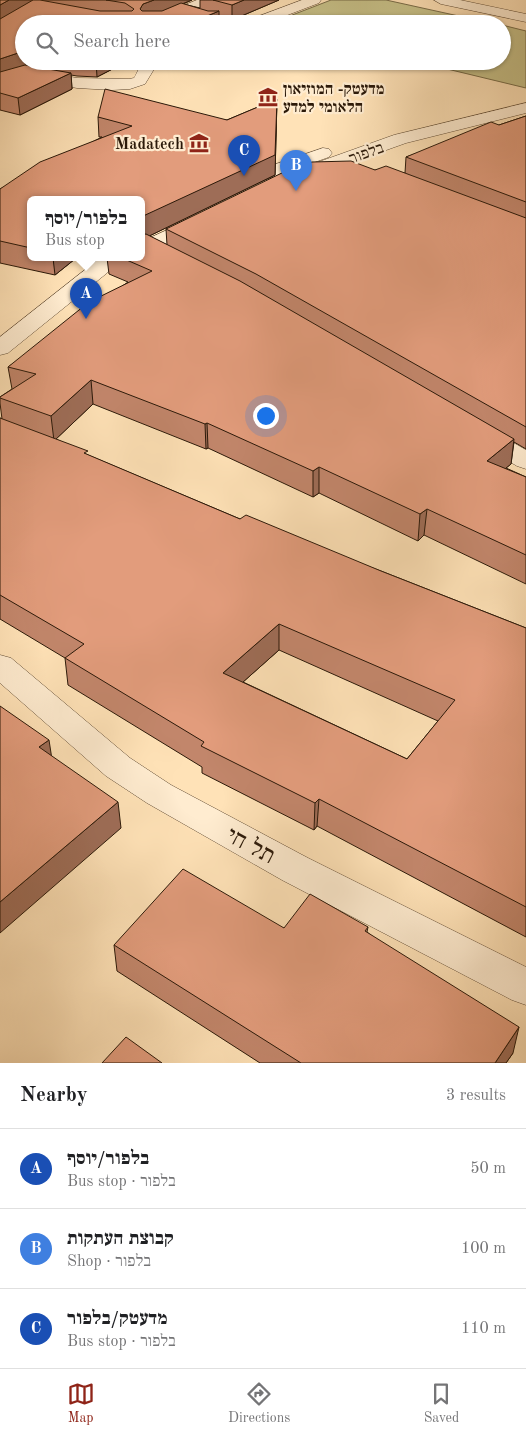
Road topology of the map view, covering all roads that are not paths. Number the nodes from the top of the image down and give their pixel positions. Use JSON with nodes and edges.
{"nodes":[{"id":1,"x":209,"y":0,"type":"edge"},
{"id":2,"x":314,"y":0,"type":"edge"},
{"id":3,"x":442,"y":0,"type":"edge"},
{"id":4,"x":182,"y":12,"type":"junction"},
{"id":5,"x":174,"y":15,"type":"edge"},
{"id":6,"x":193,"y":15,"type":"edge"},
{"id":7,"x":275,"y":15,"type":"edge"},
{"id":8,"x":526,"y":18,"type":"edge"},
{"id":9,"x":145,"y":70,"type":"edge"},
{"id":10,"x":0,"y":83,"type":"edge"},
{"id":11,"x":526,"y":108,"type":"edge"},
{"id":12,"x":348,"y":152,"type":"junction"},
{"id":13,"x":371,"y":169,"type":"edge"},
{"id":14,"x":221,"y":190,"type":"edge"},
{"id":15,"x":241,"y":200,"type":"edge"},
{"id":16,"x":179,"y":212,"type":"edge"},
{"id":17,"x":216,"y":213,"type":"edge"},
{"id":18,"x":145,"y":237,"type":"edge"},
{"id":19,"x":145,"y":237,"type":"edge"},
{"id":20,"x":145,"y":239,"type":"edge"},
{"id":21,"x":170,"y":258,"type":"edge"},
{"id":22,"x":105,"y":263,"type":"edge"},
{"id":23,"x":0,"y":347,"type":"edge"},
{"id":24,"x":458,"y":422,"type":"edge"},
{"id":25,"x":526,"y":462,"type":"edge"},
{"id":26,"x":0,"y":666,"type":"edge"},
{"id":27,"x":526,"y":988,"type":"edge"}],
"edges":[{"from":1,"to":4,"type":"street"},
{"from":2,"to":7,"type":"street"},
{"from":3,"to":8,"type":"street"},
{"from":4,"to":5,"type":"street"},
{"from":4,"to":6,"type":"street"},
{"from":9,"to":10,"type":"street"},
{"from":11,"to":12,"type":"street","name":"בלפור"},
{"from":12,"to":13,"type":"street"},
{"from":12,"to":14,"type":"street","name":"בלפור"},
{"from":12,"to":15,"type":"street","name":"בלפור"},
{"from":16,"to":18,"type":"street"},
{"from":17,"to":19,"type":"street"},
{"from":20,"to":21,"type":"street"},
{"from":22,"to":23,"type":"street"},
{"from":24,"to":25,"type":"street"},
{"from":26,"to":27,"type":"street","name":"תל חי"}]}
